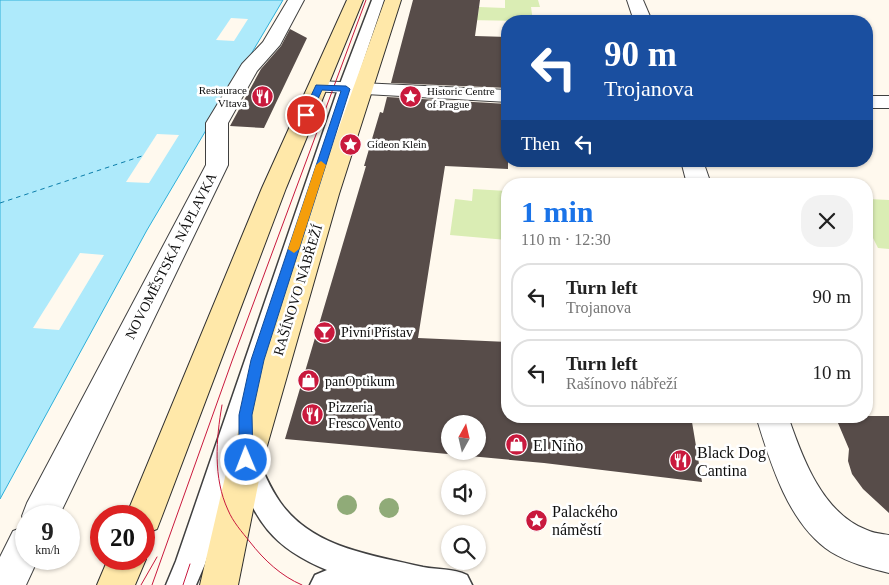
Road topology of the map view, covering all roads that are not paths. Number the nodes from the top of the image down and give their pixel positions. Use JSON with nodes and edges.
{"nodes":[{"id":1,"x":296,"y":0,"type":"edge"},
{"id":2,"x":354,"y":0,"type":"edge"},
{"id":3,"x":378,"y":0,"type":"edge"},
{"id":4,"x":393,"y":0,"type":"edge"},
{"id":5,"x":635,"y":0,"type":"edge"},
{"id":6,"x":641,"y":15,"type":"edge"},
{"id":7,"x":319,"y":87,"type":"junction"},
{"id":8,"x":355,"y":89,"type":"junction"},
{"id":9,"x":501,"y":96,"type":"edge"},
{"id":10,"x":873,"y":102,"type":"edge"},
{"id":11,"x":889,"y":102,"type":"edge"},
{"id":12,"x":257,"y":360,"type":"junction"},
{"id":13,"x":774,"y":423,"type":"edge"},
{"id":14,"x":246,"y":460,"type":"junction"},
{"id":15,"x":46,"y":505,"type":"edge"},
{"id":16,"x":148,"y":505,"type":"edge"},
{"id":17,"x":880,"y":553,"type":"edge"},
{"id":18,"x":15,"y":567,"type":"edge"},
{"id":19,"x":122,"y":570,"type":"edge"},
{"id":20,"x":425,"y":582,"type":"junction"},
{"id":21,"x":6,"y":585,"type":"edge"},
{"id":22,"x":116,"y":585,"type":"edge"},
{"id":23,"x":181,"y":585,"type":"edge"},
{"id":24,"x":218,"y":585,"type":"edge"},
{"id":25,"x":326,"y":585,"type":"edge"},
{"id":26,"x":457,"y":585,"type":"edge"}],
"edges":[{"from":1,"to":15,"type":"street","name":"NOVOMĚSTSKÁ NÁPLAVKA"},
{"from":2,"to":7,"type":"main road"},
{"from":3,"to":8,"type":"lane"},
{"from":4,"to":8,"type":"main road","name":"RAŠÍNOVO NÁBŘEŽÍ"},
{"from":5,"to":6,"type":"street"},
{"from":7,"to":8,"type":"street"},
{"from":7,"to":16,"type":"main road"},
{"from":8,"to":9,"type":"street"},
{"from":8,"to":12,"type":"lane"},
{"from":8,"to":14,"type":"main road","name":"RAŠÍNOVO NÁBŘEŽÍ"},
{"from":10,"to":11,"type":"street"},
{"from":12,"to":14,"type":"lane"},
{"from":12,"to":23,"type":"lane"},
{"from":13,"to":17,"type":"street"},
{"from":14,"to":20,"type":"lane"},
{"from":14,"to":24,"type":"main road","name":"RAŠÍNOVO NÁBŘEŽÍ"},
{"from":18,"to":21,"type":"street"},
{"from":19,"to":22,"type":"main road"},
{"from":20,"to":25,"type":"lane"},
{"from":20,"to":26,"type":"lane"}]}
